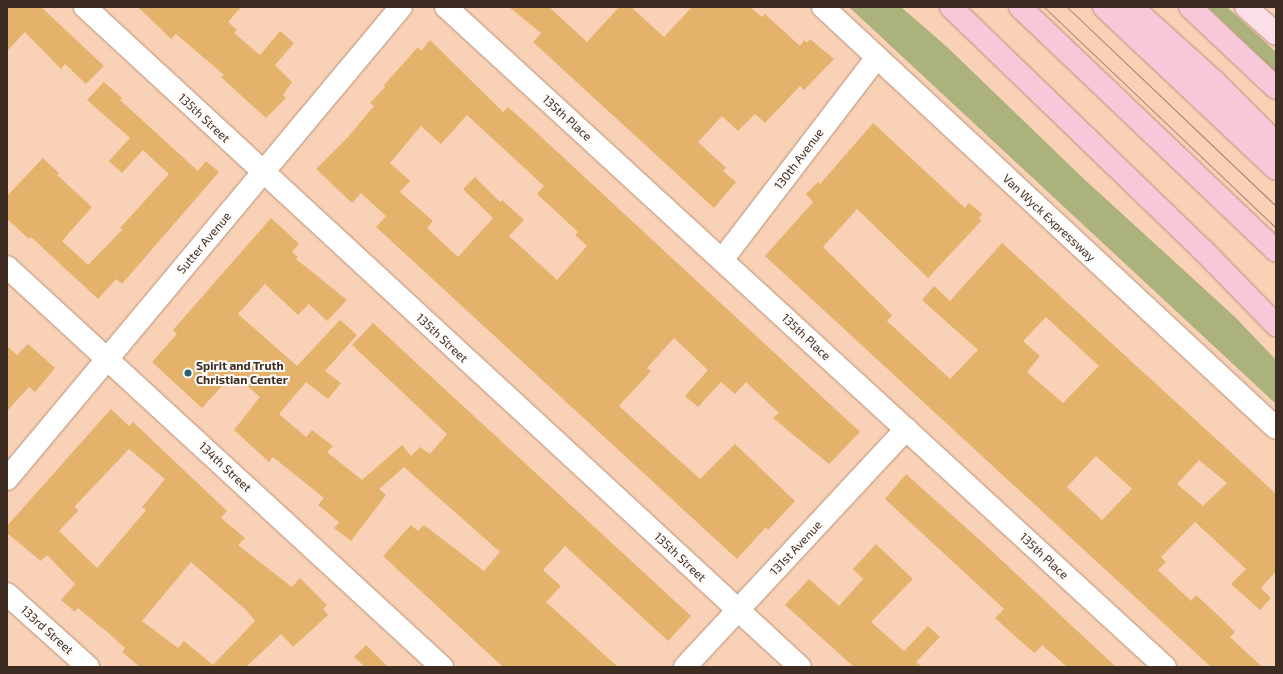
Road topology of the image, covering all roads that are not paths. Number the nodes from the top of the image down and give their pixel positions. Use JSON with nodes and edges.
{"nodes":[{"id":1,"x":85,"y":7,"type":"edge"},
{"id":2,"x":401,"y":7,"type":"edge"},
{"id":3,"x":446,"y":7,"type":"edge"},
{"id":4,"x":823,"y":7,"type":"edge"},
{"id":5,"x":951,"y":7,"type":"edge"},
{"id":6,"x":1020,"y":7,"type":"edge"},
{"id":7,"x":1104,"y":7,"type":"edge"},
{"id":8,"x":1132,"y":7,"type":"edge"},
{"id":9,"x":1190,"y":7,"type":"edge"},
{"id":10,"x":1252,"y":9,"type":"edge"},
{"id":11,"x":1276,"y":34,"type":"edge"},
{"id":12,"x":877,"y":58,"type":"junction"},
{"id":13,"x":1276,"y":88,"type":"edge"},
{"id":14,"x":1276,"y":143,"type":"edge"},
{"id":15,"x":1276,"y":170,"type":"edge"},
{"id":16,"x":263,"y":173,"type":"junction"},
{"id":17,"x":1276,"y":251,"type":"edge"},
{"id":18,"x":722,"y":260,"type":"junction"},
{"id":19,"x":7,"y":267,"type":"edge"},
{"id":20,"x":1276,"y":325,"type":"edge"},
{"id":21,"x":107,"y":358,"type":"junction"},
{"id":22,"x":1276,"y":428,"type":"edge"},
{"id":23,"x":906,"y":429,"type":"junction"},
{"id":24,"x":7,"y":479,"type":"edge"},
{"id":25,"x":7,"y":594,"type":"edge"},
{"id":26,"x":738,"y":610,"type":"junction"},
{"id":27,"x":88,"y":667,"type":"edge"},
{"id":28,"x":442,"y":667,"type":"edge"},
{"id":29,"x":685,"y":667,"type":"edge"},
{"id":30,"x":800,"y":667,"type":"edge"},
{"id":31,"x":1165,"y":667,"type":"edge"}],
"edges":[{"from":1,"to":16,"type":"street","name":"135th Street"},
{"from":2,"to":16,"type":"street","name":"Sutter Avenue"},
{"from":3,"to":18,"type":"street","name":"135th Place"},
{"from":4,"to":12,"type":"street","name":"Van Wyck Expressway"},
{"from":5,"to":20,"type":"highway"},
{"from":6,"to":17,"type":"highway"},
{"from":7,"to":15,"type":"highway"},
{"from":8,"to":14,"type":"highway"},
{"from":9,"to":13,"type":"highway"},
{"from":10,"to":11,"type":"main road"},
{"from":12,"to":18,"type":"street","name":"130th Avenue"},
{"from":12,"to":22,"type":"street","name":"Van Wyck Expressway"},
{"from":16,"to":21,"type":"street","name":"Sutter Avenue"},
{"from":16,"to":26,"type":"street","name":"135th Street"},
{"from":18,"to":23,"type":"street","name":"135th Place"},
{"from":19,"to":21,"type":"street","name":"134th Street"},
{"from":21,"to":24,"type":"street","name":"Sutter Avenue"},
{"from":21,"to":28,"type":"street","name":"134th Street"},
{"from":23,"to":26,"type":"street","name":"131st Avenue"},
{"from":23,"to":31,"type":"street","name":"135th Place"},
{"from":25,"to":27,"type":"street","name":"133rd Street"},
{"from":26,"to":29,"type":"street","name":"131st Avenue"},
{"from":26,"to":30,"type":"street","name":"135th Street"}]}
